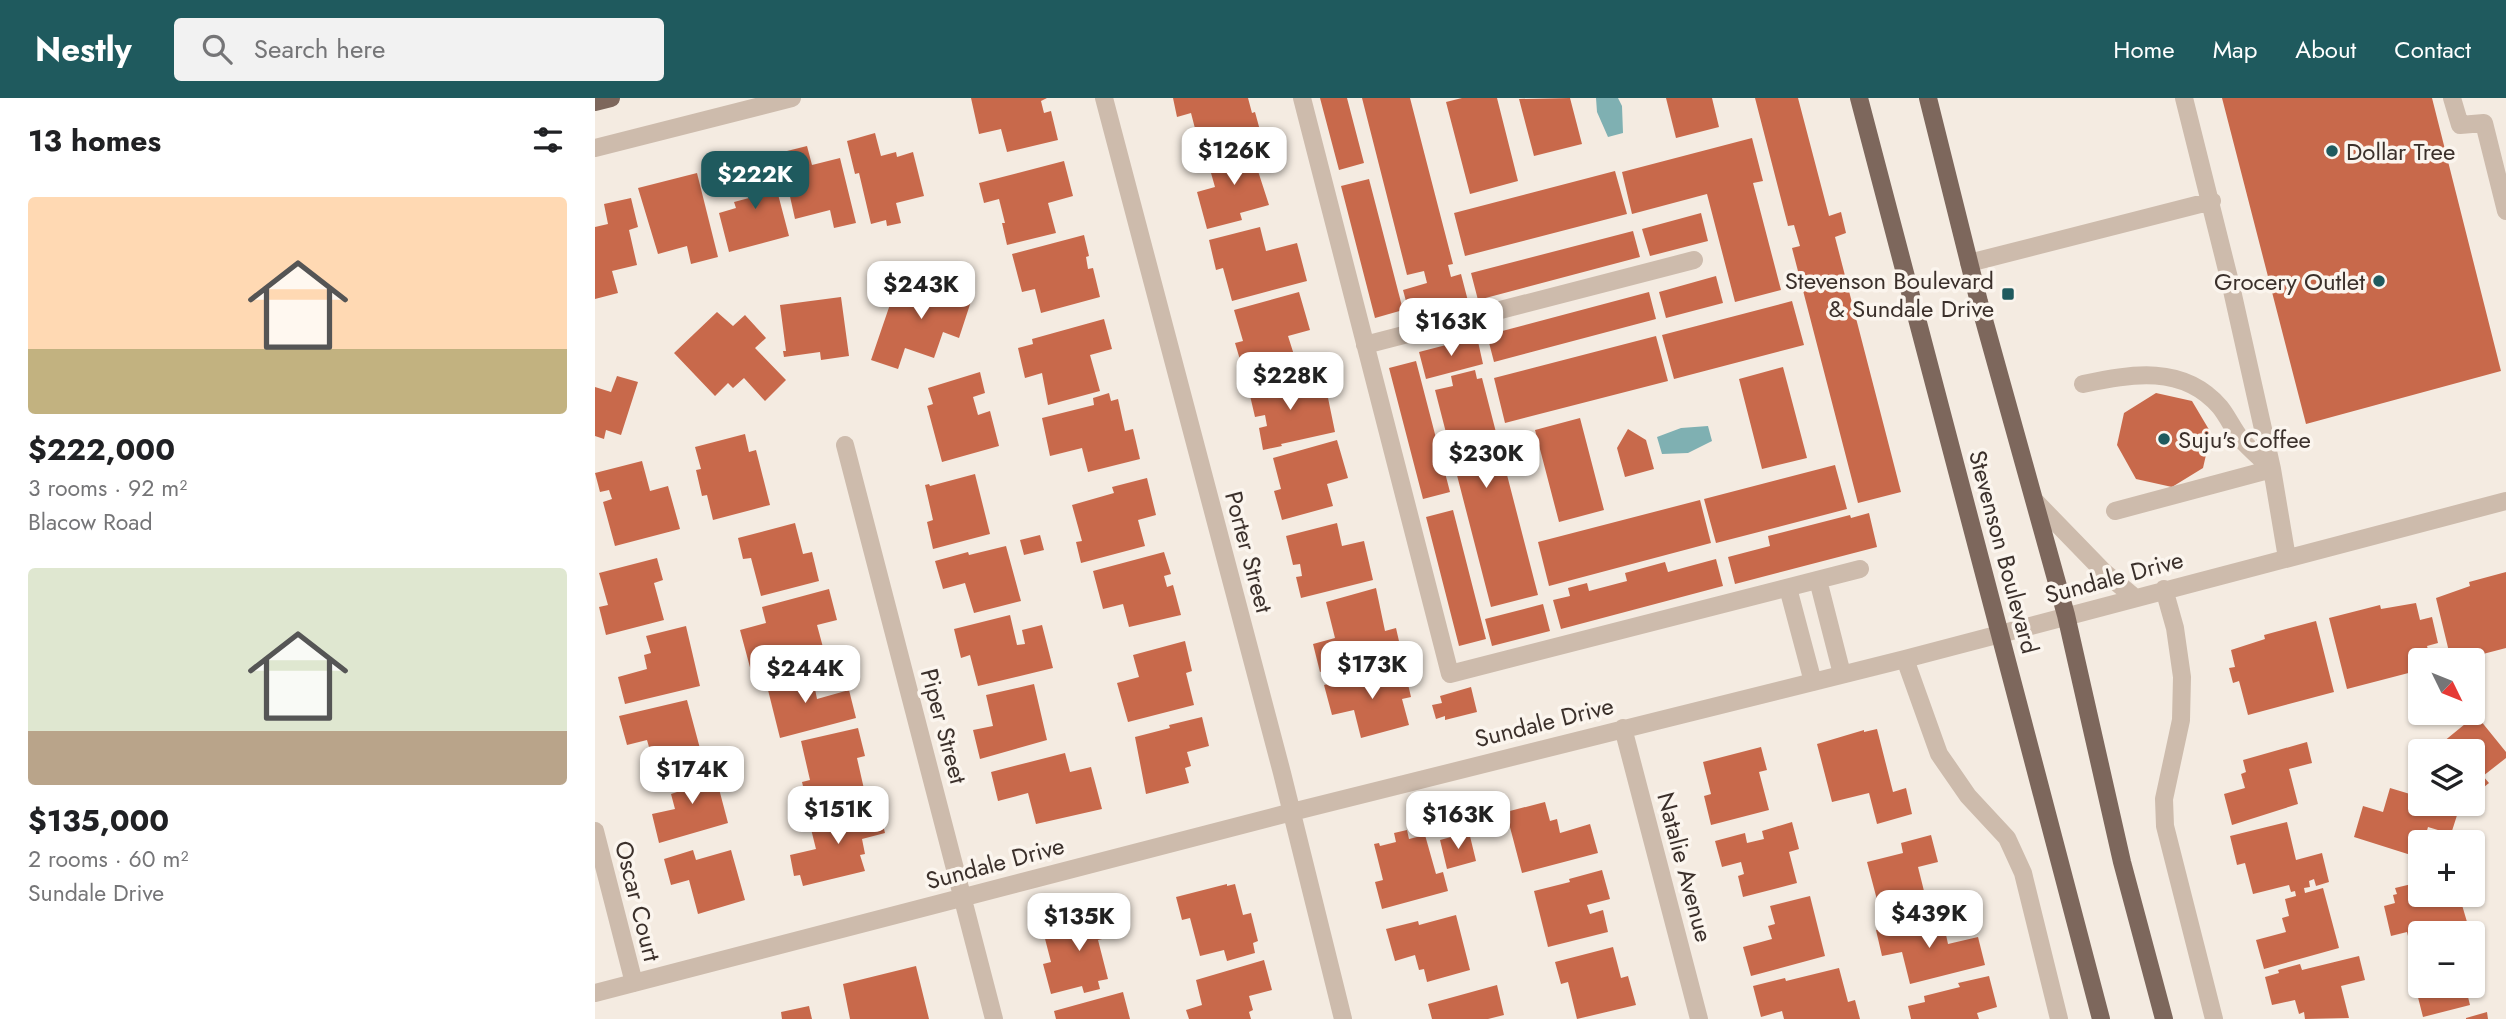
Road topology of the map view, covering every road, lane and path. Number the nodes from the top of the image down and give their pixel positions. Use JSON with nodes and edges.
{"nodes":[{"id":1,"x":611,"y":98,"type":"edge"},
{"id":2,"x":792,"y":98,"type":"edge"},
{"id":3,"x":1104,"y":98,"type":"edge"},
{"id":4,"x":1302,"y":98,"type":"edge"},
{"id":5,"x":1860,"y":98,"type":"edge"},
{"id":6,"x":1928,"y":98,"type":"edge"},
{"id":7,"x":2184,"y":98,"type":"edge"},
{"id":8,"x":2452,"y":98,"type":"edge"},
{"id":9,"x":595,"y":102,"type":"edge"},
{"id":10,"x":595,"y":148,"type":"edge"},
{"id":11,"x":2212,"y":201,"type":"junction"},
{"id":12,"x":2506,"y":211,"type":"edge"},
{"id":13,"x":1694,"y":260,"type":"dead end"},
{"id":14,"x":1969,"y":263,"type":"junction"},
{"id":15,"x":1365,"y":345,"type":"junction"},
{"id":16,"x":2083,"y":384,"type":"dead end"},
{"id":17,"x":845,"y":445,"type":"dead end"},
{"id":18,"x":2272,"y":469,"type":"junction"},
{"id":19,"x":2506,"y":501,"type":"edge"},
{"id":20,"x":2036,"y":502,"type":"junction"},
{"id":21,"x":2115,"y":511,"type":"dead end"},
{"id":22,"x":2287,"y":558,"type":"junction"},
{"id":23,"x":1860,"y":569,"type":"dead end"},
{"id":24,"x":1818,"y":580,"type":"junction"},
{"id":25,"x":1788,"y":588,"type":"junction"},
{"id":26,"x":2164,"y":589,"type":"junction"},
{"id":27,"x":2134,"y":597,"type":"junction"},
{"id":28,"x":2066,"y":615,"type":"junction"},
{"id":29,"x":2000,"y":633,"type":"junction"},
{"id":30,"x":1905,"y":659,"type":"junction"},
{"id":31,"x":1842,"y":674,"type":"junction"},
{"id":32,"x":1813,"y":682,"type":"junction"},
{"id":33,"x":1623,"y":727,"type":"junction"},
{"id":34,"x":1292,"y":812,"type":"junction"},
{"id":35,"x":595,"y":831,"type":"edge"},
{"id":36,"x":963,"y":897,"type":"junction"},
{"id":37,"x":634,"y":983,"type":"junction"},
{"id":38,"x":595,"y":993,"type":"edge"},
{"id":39,"x":994,"y":1019,"type":"edge"},
{"id":40,"x":1343,"y":1019,"type":"edge"},
{"id":41,"x":1699,"y":1019,"type":"edge"},
{"id":42,"x":2059,"y":1019,"type":"edge"},
{"id":43,"x":2101,"y":1019,"type":"edge"},
{"id":44,"x":2164,"y":1019,"type":"edge"},
{"id":45,"x":2214,"y":1019,"type":"edge"}],
"edges":[{"from":1,"to":9,"type":"main road"},
{"from":2,"to":10,"type":"street"},
{"from":3,"to":34,"type":"street","name":"Porter Street"},
{"from":4,"to":15,"type":"street"},
{"from":5,"to":29,"type":"main road","name":"Stevenson Boulevard"},
{"from":6,"to":14,"type":"main road","name":"Stevenson Boulevard"},
{"from":7,"to":11,"type":"street"},
{"from":8,"to":12,"type":"street"},
{"from":11,"to":14,"type":"street"},
{"from":11,"to":18,"type":"street"},
{"from":13,"to":15,"type":"street"},
{"from":14,"to":20,"type":"main road","name":"Stevenson Boulevard"},
{"from":15,"to":25,"type":"street"},
{"from":16,"to":18,"type":"street"},
{"from":17,"to":36,"type":"street","name":"Piper Street"},
{"from":18,"to":21,"type":"street"},
{"from":18,"to":22,"type":"street"},
{"from":19,"to":22,"type":"street","name":"Sundale Drive"},
{"from":20,"to":27,"type":"street"},
{"from":20,"to":28,"type":"main road","name":"Stevenson Boulevard"},
{"from":22,"to":26,"type":"street","name":"Sundale Drive"},
{"from":23,"to":24,"type":"street"},
{"from":24,"to":25,"type":"street"},
{"from":24,"to":31,"type":"street"},
{"from":25,"to":32,"type":"street"},
{"from":26,"to":27,"type":"street","name":"Sundale Drive"},
{"from":26,"to":45,"type":"street"},
{"from":27,"to":28,"type":"street","name":"Sundale Drive"},
{"from":28,"to":29,"type":"street","name":"Sundale Drive"},
{"from":28,"to":44,"type":"main road","name":"Stevenson Boulevard"},
{"from":29,"to":30,"type":"street","name":"Sundale Drive"},
{"from":29,"to":43,"type":"main road","name":"Stevenson Boulevard"},
{"from":30,"to":31,"type":"street","name":"Sundale Drive"},
{"from":30,"to":42,"type":"street"},
{"from":31,"to":32,"type":"street","name":"Sundale Drive"},
{"from":32,"to":33,"type":"street","name":"Sundale Drive"},
{"from":33,"to":34,"type":"street","name":"Sundale Drive"},
{"from":33,"to":41,"type":"street","name":"Natalie Avenue"},
{"from":34,"to":36,"type":"street","name":"Sundale Drive"},
{"from":34,"to":40,"type":"street","name":"Porter Street"},
{"from":35,"to":37,"type":"street","name":"Oscar Court"},
{"from":36,"to":37,"type":"street","name":"Sundale Drive"},
{"from":36,"to":39,"type":"street","name":"Piper Street"},
{"from":37,"to":38,"type":"street","name":"Sundale Drive"}]}
